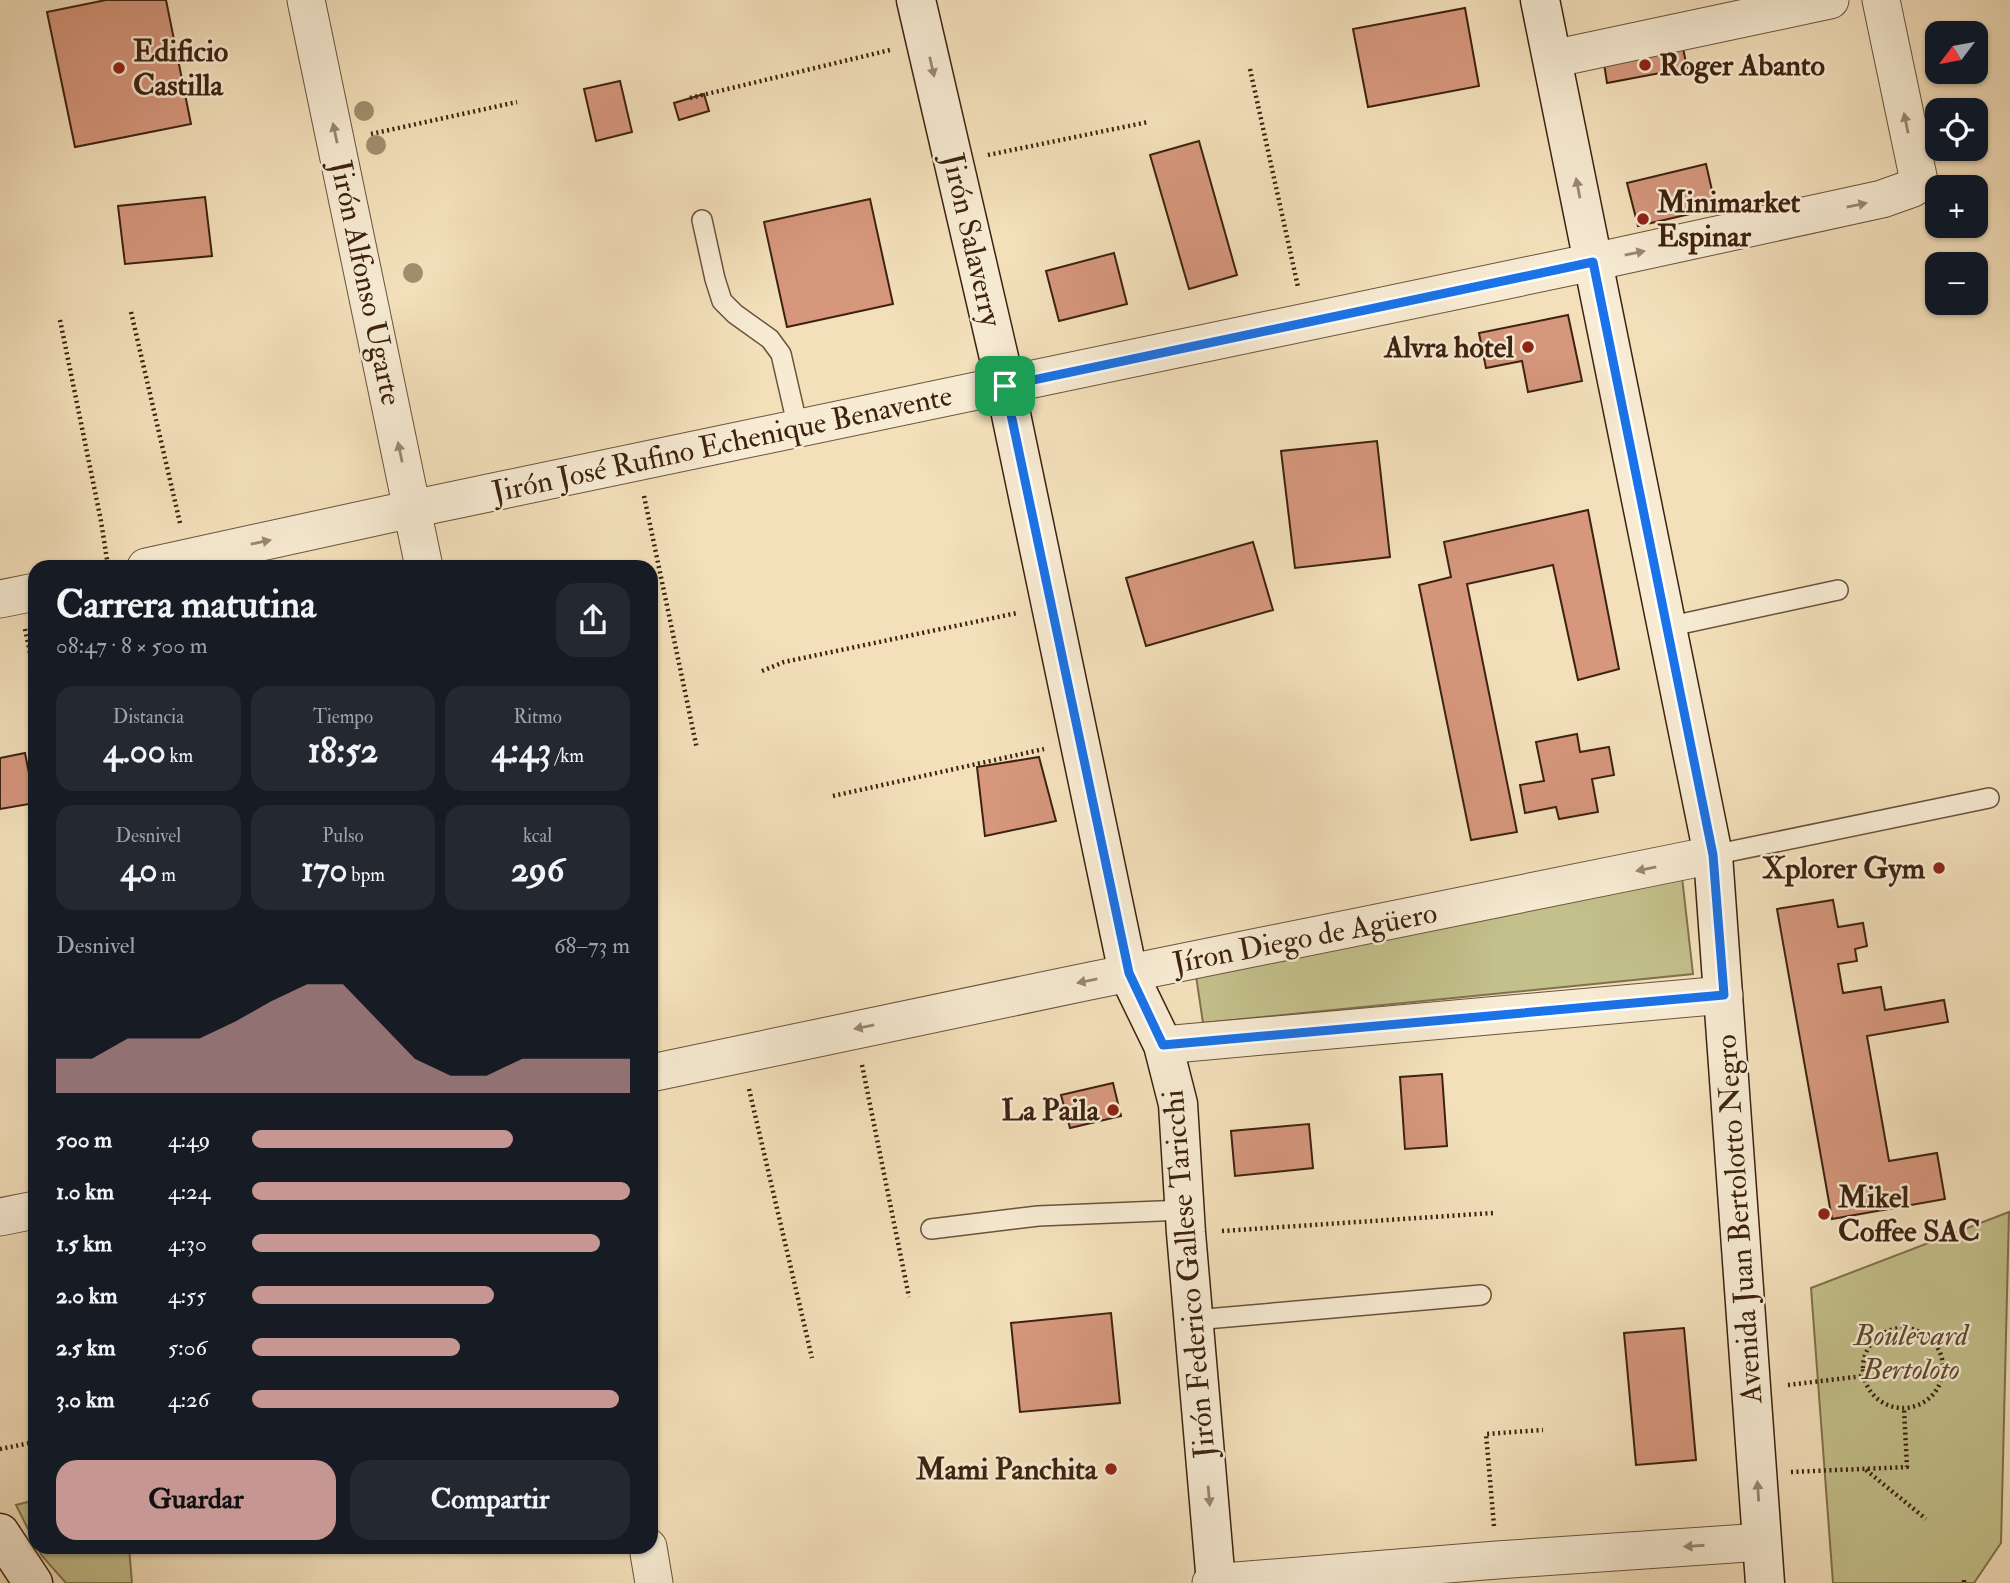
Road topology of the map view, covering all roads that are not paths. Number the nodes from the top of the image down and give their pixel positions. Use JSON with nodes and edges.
{"nodes":[{"id":1,"x":306,"y":0,"type":"edge"},
{"id":2,"x":916,"y":0,"type":"edge"},
{"id":3,"x":1540,"y":0,"type":"edge"},
{"id":4,"x":1830,"y":0,"type":"edge"},
{"id":5,"x":1881,"y":0,"type":"edge"},
{"id":6,"x":1552,"y":59,"type":"junction"},
{"id":7,"x":702,"y":220,"type":"dead end"},
{"id":8,"x":1593,"y":262,"type":"junction"},
{"id":9,"x":1005,"y":386,"type":"junction"},
{"id":10,"x":798,"y":428,"type":"junction"},
{"id":11,"x":412,"y":509,"type":"junction"},
{"id":12,"x":175,"y":560,"type":"edge"},
{"id":13,"x":423,"y":560,"type":"edge"},
{"id":14,"x":1838,"y":590,"type":"dead end"},
{"id":15,"x":1667,"y":627,"type":"junction"},
{"id":16,"x":1989,"y":798,"type":"dead end"},
{"id":17,"x":1713,"y":855,"type":"junction"},
{"id":18,"x":1129,"y":973,"type":"junction"},
{"id":19,"x":1724,"y":995,"type":"junction"},
{"id":20,"x":1163,"y":1045,"type":"junction"},
{"id":21,"x":658,"y":1071,"type":"edge"},
{"id":22,"x":28,"y":1211,"type":"edge"},
{"id":23,"x":0,"y":1217,"type":"edge"},
{"id":24,"x":1185,"y":1221,"type":"junction"},
{"id":25,"x":932,"y":1229,"type":"dead end"},
{"id":26,"x":1481,"y":1294,"type":"dead end"},
{"id":27,"x":1194,"y":1320,"type":"junction"},
{"id":28,"x":0,"y":1533,"type":"edge"},
{"id":29,"x":1762,"y":1542,"type":"junction"},
{"id":30,"x":650,"y":1554,"type":"edge"},
{"id":31,"x":0,"y":1577,"type":"edge"},
{"id":32,"x":1,"y":1583,"type":"edge"},
{"id":33,"x":33,"y":1583,"type":"edge"},
{"id":34,"x":654,"y":1583,"type":"edge"},
{"id":35,"x":1214,"y":1583,"type":"edge"},
{"id":36,"x":1765,"y":1583,"type":"edge"}],
"edges":[{"from":11,"to":1,"type":"street","name":"Jirón Alfonso Ugarte","one_way":true},
{"from":2,"to":9,"type":"main road","name":"Jirón Salaverry","one_way":true},
{"from":3,"to":6,"type":"main road","name":"Avenida Juan Bertolotto Negro"},
{"from":4,"to":6,"type":"street"},
{"from":8,"to":5,"type":"street","name":"Jirón José Rufino Echenique Benavente","one_way":true},
{"from":8,"to":6,"type":"main road","name":"Avenida Juan Bertolotto Negro","one_way":true},
{"from":7,"to":10,"type":"lane"},
{"from":8,"to":9,"type":"street","name":"Jirón José Rufino Echenique Benavente"},
{"from":8,"to":15,"type":"main road","name":"Avenida Juan Bertolotto Negro"},
{"from":9,"to":10,"type":"street","name":"Jirón José Rufino Echenique Benavente"},
{"from":9,"to":18,"type":"main road","name":"Jirón Salaverry"},
{"from":10,"to":11,"type":"street","name":"Jirón José Rufino Echenique Benavente"},
{"from":12,"to":11,"type":"street","name":"Jirón José Rufino Echenique Benavente","one_way":true},
{"from":11,"to":13,"type":"street","name":"Jirón Alfonso Ugarte"},
{"from":14,"to":15,"type":"lane"},
{"from":15,"to":17,"type":"main road","name":"Avenida Juan Bertolotto Negro"},
{"from":16,"to":17,"type":"lane"},
{"from":17,"to":18,"type":"street","name":"Jíron Diego de Agüero","one_way":true},
{"from":17,"to":19,"type":"main road","name":"Avenida Juan Bertolotto Negro"},
{"from":18,"to":20,"type":"main road","name":"Jirón Federico Gallese Taricchi"},
{"from":18,"to":21,"type":"street","name":"Jíron Diego de Agüero","one_way":true},
{"from":19,"to":20,"type":"street"},
{"from":29,"to":19,"type":"main road","name":"Avenida Juan Bertolotto Negro","one_way":true},
{"from":20,"to":24,"type":"main road","name":"Jirón Federico Gallese Taricchi"},
{"from":22,"to":23,"type":"street"},
{"from":24,"to":25,"type":"lane"},
{"from":24,"to":27,"type":"main road","name":"Jirón Federico Gallese Taricchi"},
{"from":26,"to":27,"type":"lane"},
{"from":27,"to":35,"type":"main road","name":"Jirón Federico Gallese Taricchi","one_way":true},
{"from":28,"to":33,"type":"main road"},
{"from":29,"to":35,"type":"street","one_way":true},
{"from":29,"to":36,"type":"main road","name":"Avenida Juan Bertolotto Negro"},
{"from":30,"to":34,"type":"street"},
{"from":31,"to":32,"type":"main road"}]}
